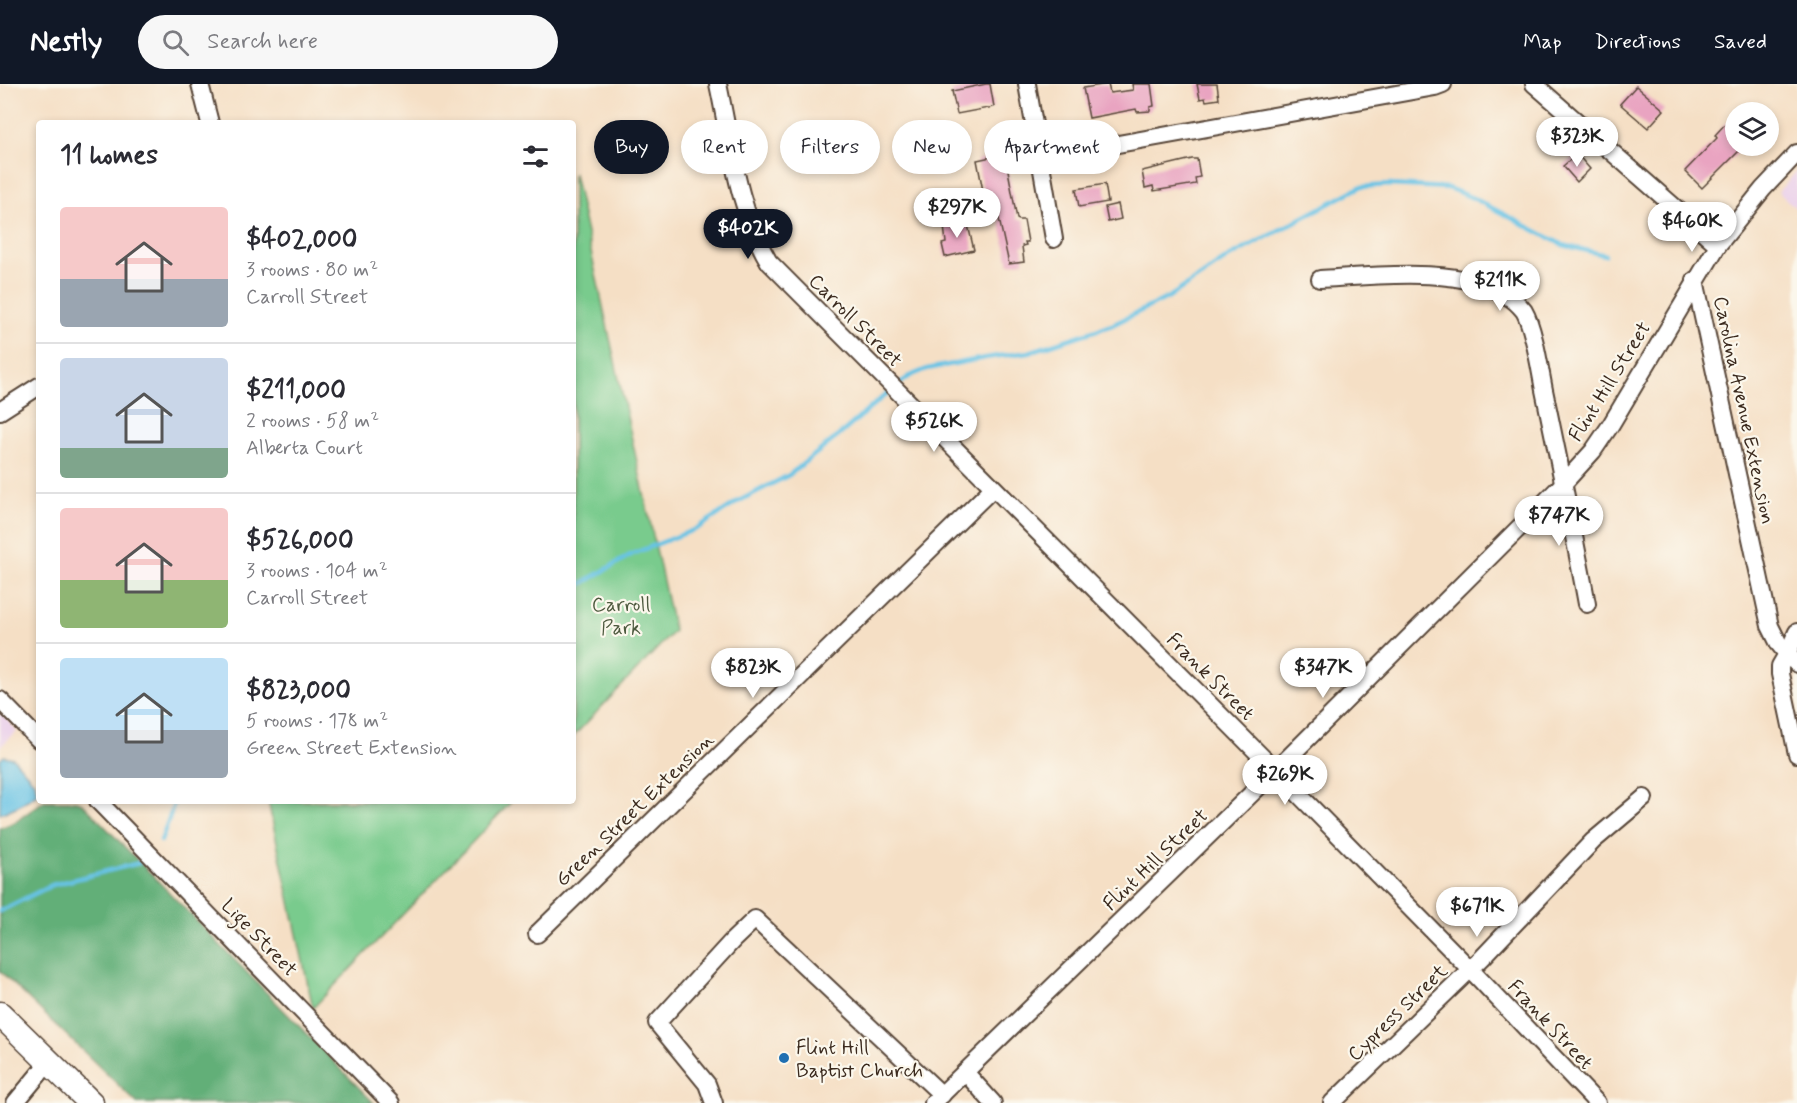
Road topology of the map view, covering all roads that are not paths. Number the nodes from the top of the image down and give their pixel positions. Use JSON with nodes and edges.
{"nodes":[{"id":1,"x":200,"y":84,"type":"edge"},
{"id":2,"x":718,"y":84,"type":"edge"},
{"id":3,"x":1027,"y":84,"type":"edge"},
{"id":4,"x":1443,"y":84,"type":"edge"},
{"id":5,"x":1534,"y":84,"type":"edge"},
{"id":6,"x":209,"y":120,"type":"edge"},
{"id":7,"x":1033,"y":120,"type":"edge"},
{"id":8,"x":1121,"y":143,"type":"edge"},
{"id":9,"x":1797,"y":153,"type":"edge"},
{"id":10,"x":1043,"y":174,"type":"edge"},
{"id":11,"x":1054,"y":239,"type":"dead end"},
{"id":12,"x":1718,"y":245,"type":"junction"},
{"id":13,"x":1320,"y":279,"type":"dead end"},
{"id":14,"x":1695,"y":280,"type":"junction"},
{"id":15,"x":36,"y":388,"type":"edge"},
{"id":16,"x":0,"y":411,"type":"edge"},
{"id":17,"x":1564,"y":483,"type":"junction"},
{"id":18,"x":993,"y":488,"type":"junction"},
{"id":19,"x":1587,"y":604,"type":"dead end"},
{"id":20,"x":1797,"y":632,"type":"edge"},
{"id":21,"x":1792,"y":659,"type":"edge"},
{"id":22,"x":0,"y":700,"type":"edge"},
{"id":23,"x":36,"y":737,"type":"edge"},
{"id":24,"x":1797,"y":754,"type":"edge"},
{"id":25,"x":1275,"y":771,"type":"junction"},
{"id":26,"x":1644,"y":798,"type":"dead end"},
{"id":27,"x":101,"y":804,"type":"edge"},
{"id":28,"x":537,"y":934,"type":"dead end"},
{"id":29,"x":1470,"y":969,"type":"junction"},
{"id":30,"x":0,"y":1014,"type":"edge"},
{"id":31,"x":49,"y":1062,"type":"junction"},
{"id":32,"x":965,"y":1072,"type":"junction"},
{"id":33,"x":937,"y":1099,"type":"edge"},
{"id":34,"x":15,"y":1103,"type":"edge"},
{"id":35,"x":91,"y":1103,"type":"edge"},
{"id":36,"x":391,"y":1103,"type":"edge"},
{"id":37,"x":714,"y":1103,"type":"edge"},
{"id":38,"x":993,"y":1103,"type":"edge"},
{"id":39,"x":1332,"y":1103,"type":"edge"},
{"id":40,"x":1597,"y":1103,"type":"edge"}],
"edges":[{"from":1,"to":6,"type":"street"},
{"from":2,"to":18,"type":"street","name":"Carroll Street"},
{"from":3,"to":7,"type":"street"},
{"from":4,"to":8,"type":"street"},
{"from":5,"to":12,"type":"street"},
{"from":9,"to":12,"type":"street","name":"Flint Hill Street"},
{"from":10,"to":11,"type":"street"},
{"from":12,"to":14,"type":"street","name":"Flint Hill Street"},
{"from":13,"to":17,"type":"street"},
{"from":14,"to":17,"type":"street","name":"Flint Hill Street"},
{"from":14,"to":21,"type":"street","name":"Carolina Avenue Extension"},
{"from":15,"to":16,"type":"street"},
{"from":17,"to":19,"type":"street"},
{"from":17,"to":25,"type":"street","name":"Flint Hill Street"},
{"from":18,"to":25,"type":"street","name":"Frank Street"},
{"from":18,"to":28,"type":"street","name":"Green Street Extension"},
{"from":20,"to":21,"type":"street"},
{"from":21,"to":24,"type":"street"},
{"from":22,"to":23,"type":"street"},
{"from":25,"to":29,"type":"street","name":"Frank Street"},
{"from":25,"to":32,"type":"street","name":"Flint Hill Street"},
{"from":26,"to":29,"type":"street","name":"Cypress Street"},
{"from":27,"to":36,"type":"street","name":"Lige Street"},
{"from":29,"to":39,"type":"street","name":"Cypress Street"},
{"from":29,"to":40,"type":"street","name":"Frank Street"},
{"from":30,"to":31,"type":"highway"},
{"from":31,"to":34,"type":"street"},
{"from":31,"to":35,"type":"highway"},
{"from":32,"to":33,"type":"street","name":"Flint Hill Street"},
{"from":32,"to":38,"type":"street"},
{"from":33,"to":37,"type":"street"}]}
